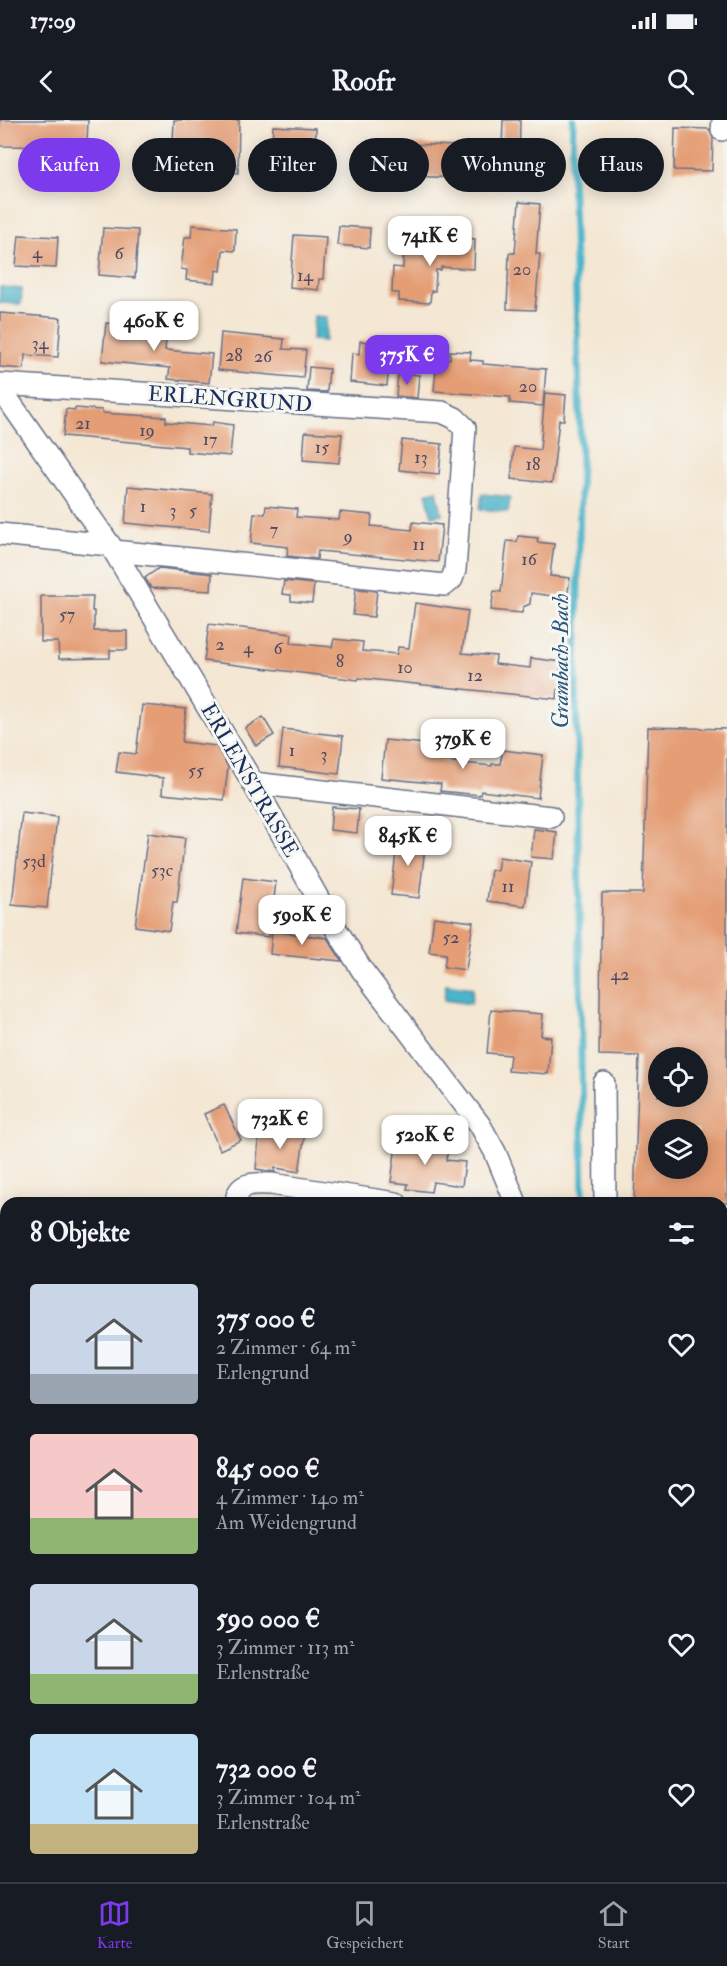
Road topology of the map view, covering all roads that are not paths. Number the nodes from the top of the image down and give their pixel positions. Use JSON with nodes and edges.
{"nodes":[{"id":1,"x":0,"y":386,"type":"edge"},
{"id":2,"x":0,"y":534,"type":"edge"},
{"id":3,"x":112,"y":548,"type":"junction"},
{"id":4,"x":254,"y":783,"type":"junction"},
{"id":5,"x":551,"y":817,"type":"dead end"},
{"id":6,"x":604,"y":1083,"type":"dead end"},
{"id":7,"x":236,"y":1197,"type":"edge"},
{"id":8,"x":357,"y":1197,"type":"edge"},
{"id":9,"x":514,"y":1197,"type":"edge"},
{"id":10,"x":605,"y":1197,"type":"edge"}],
"edges":[{"from":1,"to":3,"type":"street","name":"ERLENSTRASSE"},
{"from":1,"to":3,"type":"street","name":"ERLENGRUND"},
{"from":2,"to":3,"type":"street"},
{"from":3,"to":4,"type":"street","name":"ERLENSTRASSE"},
{"from":4,"to":5,"type":"street"},
{"from":4,"to":9,"type":"street","name":"ERLENSTRASSE"},
{"from":6,"to":10,"type":"street"},
{"from":7,"to":8,"type":"street"}]}
